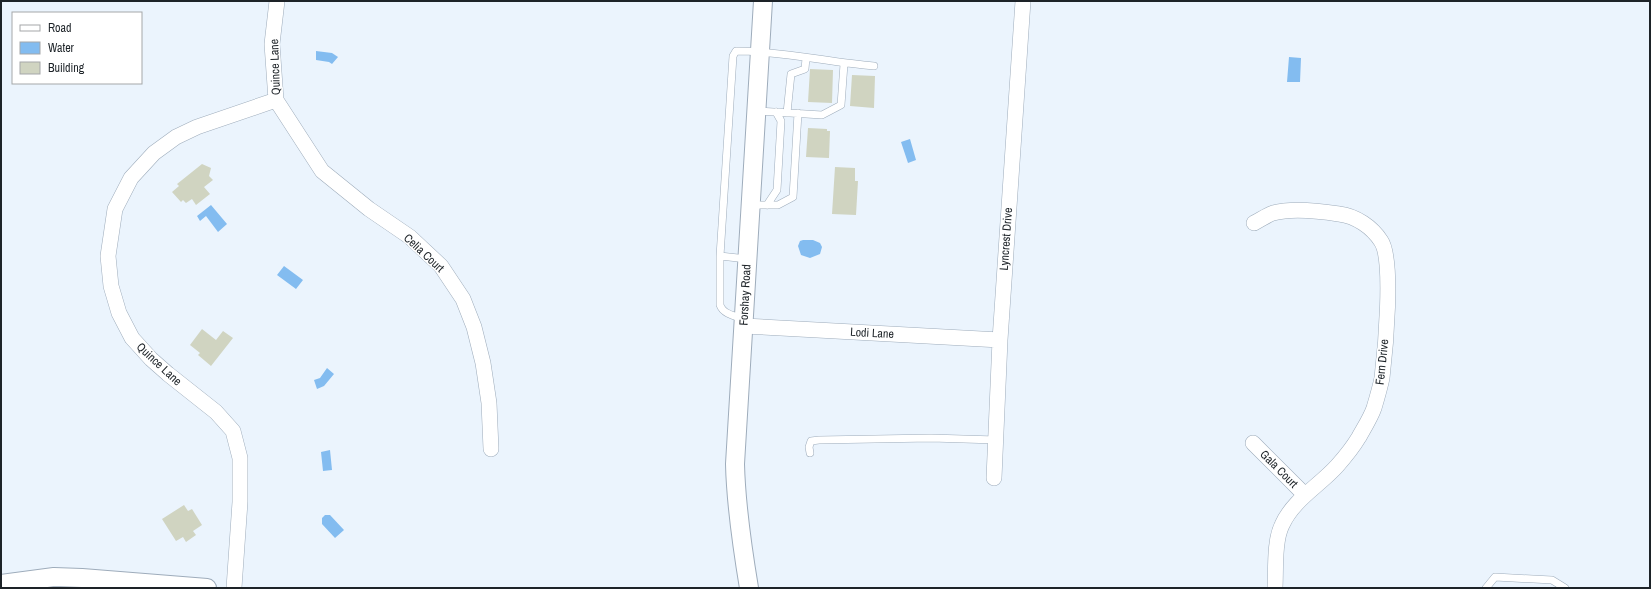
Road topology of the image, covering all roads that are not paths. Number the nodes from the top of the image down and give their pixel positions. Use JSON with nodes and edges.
{"nodes":[{"id":1,"x":277,"y":1,"type":"edge"},
{"id":2,"x":763,"y":1,"type":"edge"},
{"id":3,"x":1022,"y":1,"type":"edge"},
{"id":4,"x":760,"y":52,"type":"junction"},
{"id":5,"x":806,"y":58,"type":"junction"},
{"id":6,"x":844,"y":64,"type":"junction"},
{"id":7,"x":874,"y":66,"type":"dead end"},
{"id":8,"x":276,"y":100,"type":"junction"},
{"id":9,"x":757,"y":111,"type":"junction"},
{"id":10,"x":776,"y":112,"type":"junction"},
{"id":11,"x":787,"y":113,"type":"junction"},
{"id":12,"x":798,"y":113,"type":"junction"},
{"id":13,"x":759,"y":205,"type":"junction"},
{"id":14,"x":1254,"y":223,"type":"dead end"},
{"id":15,"x":720,"y":256,"type":"junction"},
{"id":16,"x":748,"y":259,"type":"junction"},
{"id":17,"x":744,"y":323,"type":"junction"},
{"id":18,"x":1000,"y":340,"type":"junction"},
{"id":19,"x":996,"y":440,"type":"junction"},
{"id":20,"x":1253,"y":443,"type":"dead end"},
{"id":21,"x":491,"y":449,"type":"dead end"},
{"id":22,"x":810,"y":453,"type":"dead end"},
{"id":23,"x":994,"y":478,"type":"dead end"},
{"id":24,"x":1305,"y":495,"type":"junction"},
{"id":25,"x":1,"y":584,"type":"edge"},
{"id":26,"x":207,"y":588,"type":"edge"},
{"id":27,"x":234,"y":588,"type":"edge"},
{"id":28,"x":749,"y":588,"type":"edge"},
{"id":29,"x":1275,"y":588,"type":"edge"},
{"id":30,"x":1486,"y":588,"type":"edge"},
{"id":31,"x":1565,"y":588,"type":"edge"}],
"edges":[{"from":1,"to":8,"type":"street","name":"Quince Lane"},
{"from":2,"to":4,"type":"street","name":"Forshay Road"},
{"from":3,"to":18,"type":"street","name":"Lyncrest Drive"},
{"from":4,"to":5,"type":"lane"},
{"from":4,"to":9,"type":"street","name":"Forshay Road"},
{"from":4,"to":15,"type":"lane"},
{"from":5,"to":6,"type":"lane"},
{"from":5,"to":11,"type":"lane"},
{"from":6,"to":7,"type":"lane"},
{"from":6,"to":12,"type":"lane"},
{"from":8,"to":21,"type":"street","name":"Celia Court"},
{"from":8,"to":27,"type":"street","name":"Quince Lane"},
{"from":9,"to":10,"type":"lane"},
{"from":9,"to":13,"type":"street","name":"Forshay Road"},
{"from":10,"to":11,"type":"lane"},
{"from":10,"to":13,"type":"lane"},
{"from":11,"to":12,"type":"lane"},
{"from":12,"to":13,"type":"lane"},
{"from":13,"to":16,"type":"street","name":"Forshay Road"},
{"from":14,"to":24,"type":"street","name":"Fern Drive"},
{"from":15,"to":16,"type":"lane"},
{"from":15,"to":17,"type":"lane"},
{"from":16,"to":17,"type":"street","name":"Forshay Road"},
{"from":17,"to":18,"type":"street","name":"Lodi Lane"},
{"from":17,"to":28,"type":"street","name":"Forshay Road"},
{"from":18,"to":19,"type":"street","name":"Lyncrest Drive"},
{"from":19,"to":22,"type":"lane"},
{"from":19,"to":23,"type":"street","name":"Lyncrest Drive"},
{"from":20,"to":24,"type":"street","name":"Gala Court"},
{"from":24,"to":29,"type":"street","name":"Fern Drive"},
{"from":25,"to":26,"type":"street"},
{"from":30,"to":31,"type":"lane"}]}
